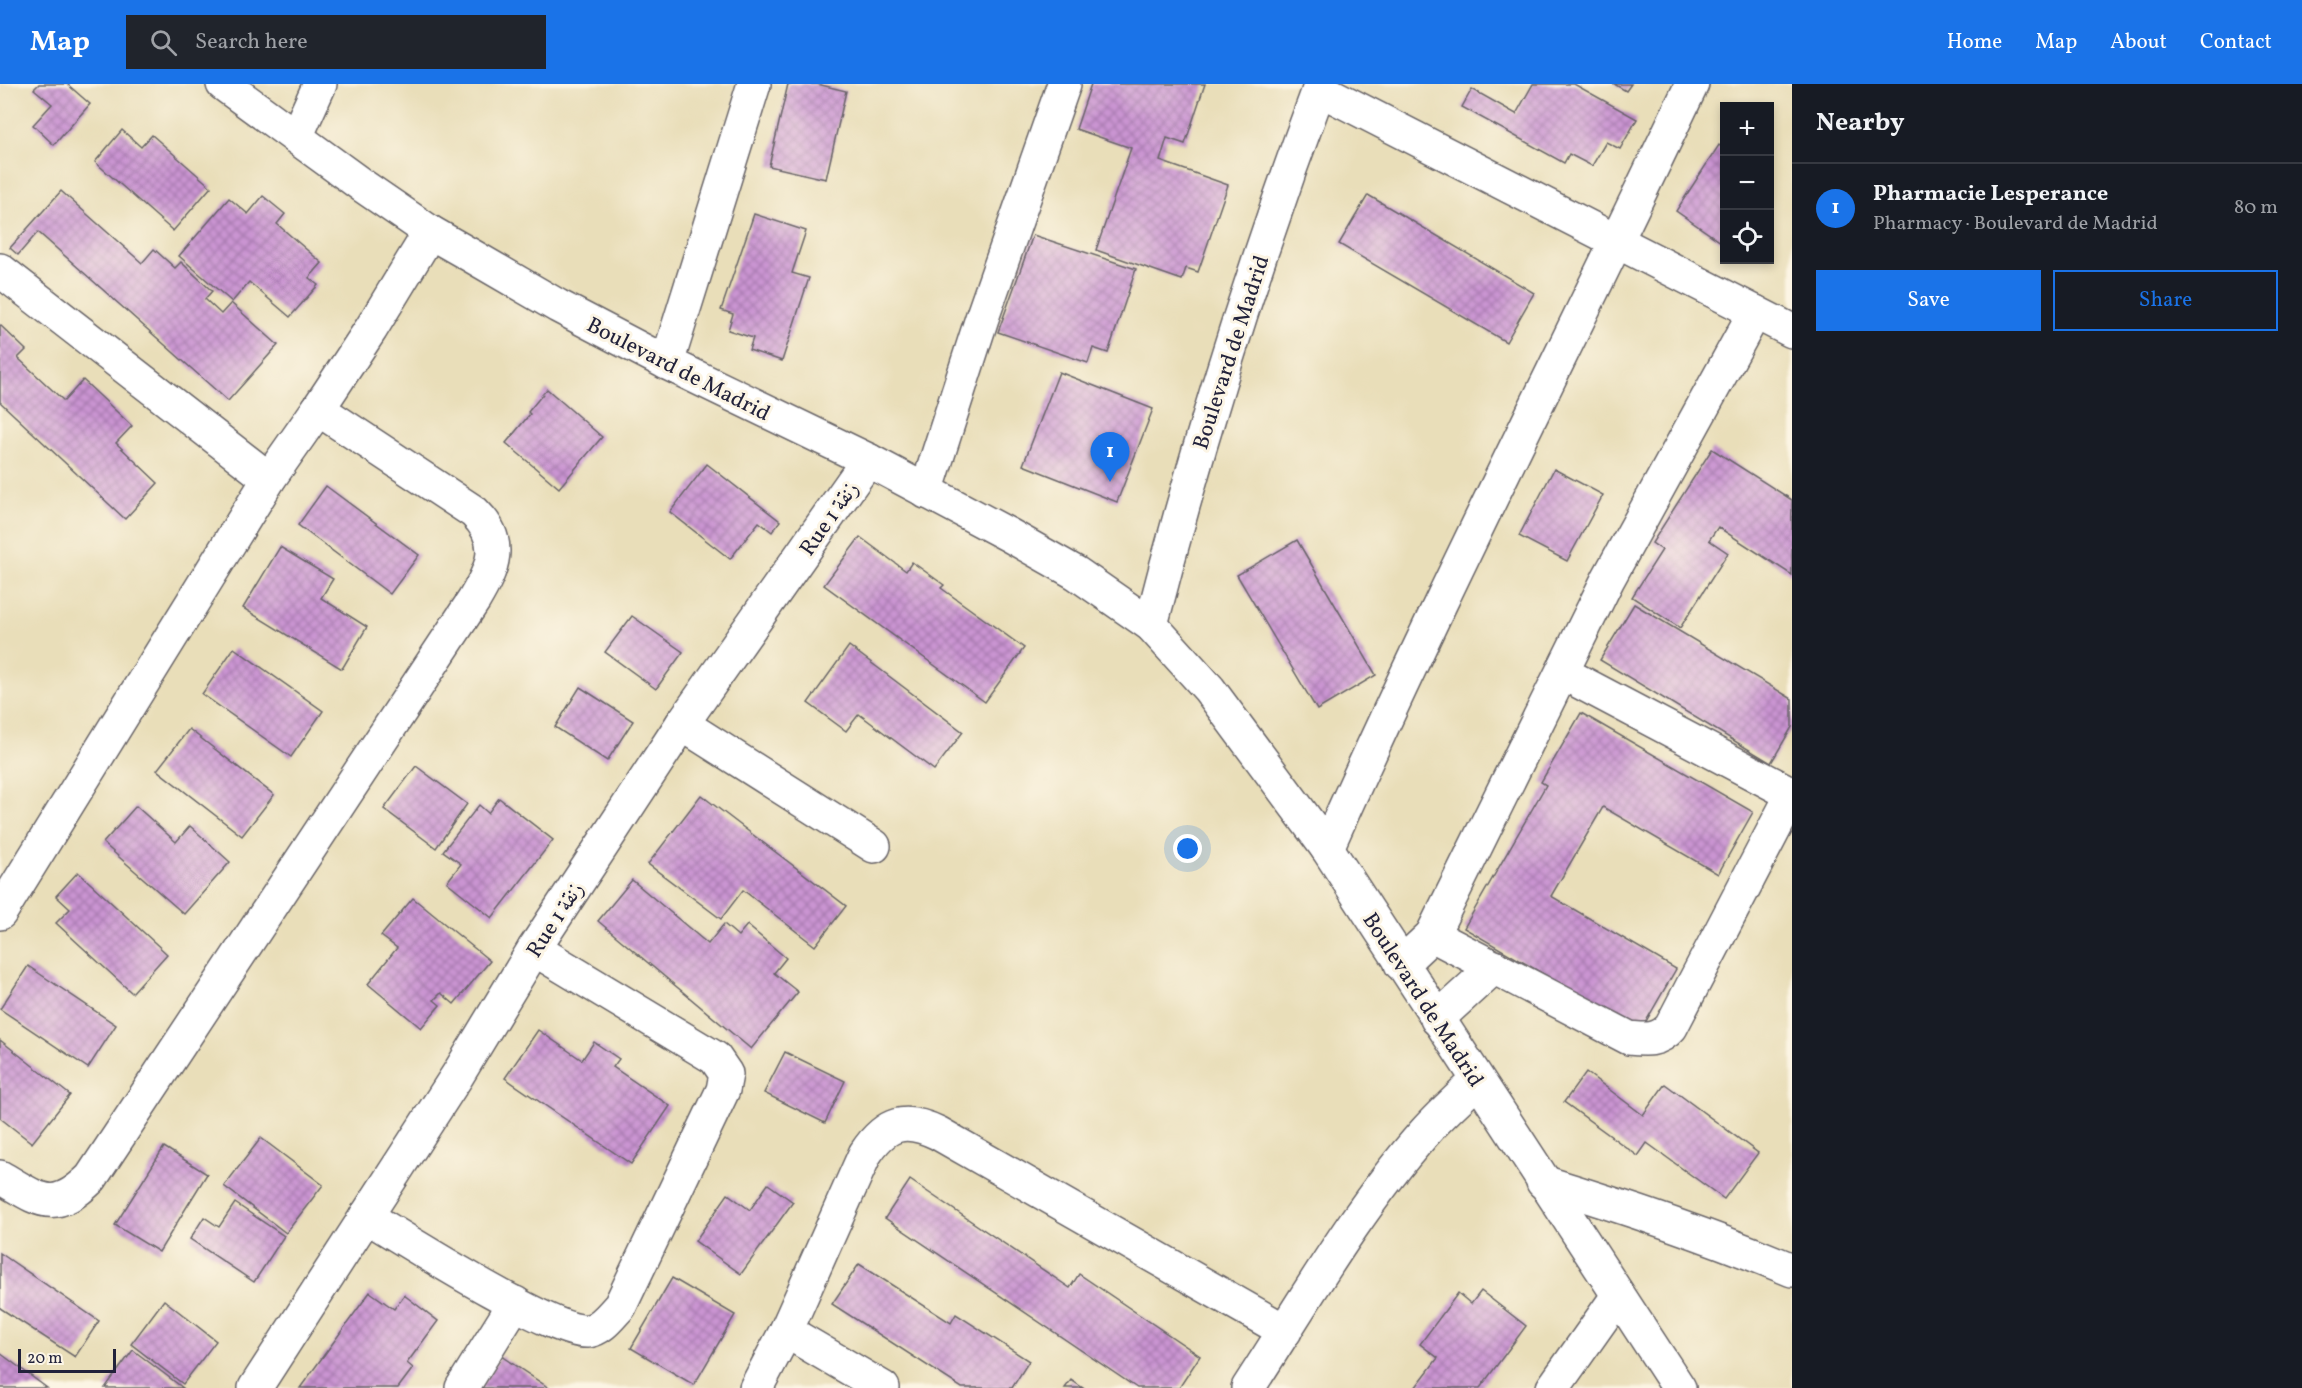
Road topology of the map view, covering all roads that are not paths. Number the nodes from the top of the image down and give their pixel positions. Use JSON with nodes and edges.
{"nodes":[{"id":1,"x":223,"y":84,"type":"edge"},
{"id":2,"x":320,"y":84,"type":"edge"},
{"id":3,"x":754,"y":84,"type":"edge"},
{"id":4,"x":1064,"y":84,"type":"edge"},
{"id":5,"x":1692,"y":84,"type":"edge"},
{"id":6,"x":1320,"y":86,"type":"edge"},
{"id":7,"x":296,"y":137,"type":"junction"},
{"id":8,"x":430,"y":232,"type":"junction"},
{"id":9,"x":1617,"y":241,"type":"junction"},
{"id":10,"x":0,"y":270,"type":"edge"},
{"id":11,"x":1755,"y":312,"type":"junction"},
{"id":12,"x":1792,"y":331,"type":"edge"},
{"id":13,"x":667,"y":363,"type":"junction"},
{"id":14,"x":318,"y":410,"type":"junction"},
{"id":15,"x":868,"y":460,"type":"junction"},
{"id":16,"x":269,"y":479,"type":"junction"},
{"id":17,"x":926,"y":492,"type":"junction"},
{"id":18,"x":1151,"y":624,"type":"junction"},
{"id":19,"x":1563,"y":673,"type":"junction"},
{"id":20,"x":682,"y":724,"type":"junction"},
{"id":21,"x":1792,"y":794,"type":"edge"},
{"id":22,"x":874,"y":846,"type":"dead end"},
{"id":23,"x":1327,"y":848,"type":"junction"},
{"id":24,"x":0,"y":914,"type":"edge"},
{"id":25,"x":1432,"y":935,"type":"junction"},
{"id":26,"x":534,"y":950,"type":"junction"},
{"id":27,"x":1401,"y":964,"type":"junction"},
{"id":28,"x":1494,"y":967,"type":"junction"},
{"id":29,"x":1437,"y":1019,"type":"junction"},
{"id":30,"x":1477,"y":1081,"type":"junction"},
{"id":31,"x":0,"y":1177,"type":"edge"},
{"id":32,"x":1543,"y":1182,"type":"junction"},
{"id":33,"x":366,"y":1216,"type":"junction"},
{"id":34,"x":1792,"y":1270,"type":"edge"},
{"id":35,"x":1618,"y":1296,"type":"junction"},
{"id":36,"x":515,"y":1303,"type":"junction"},
{"id":37,"x":786,"y":1331,"type":"junction"},
{"id":38,"x":1285,"y":1331,"type":"junction"},
{"id":39,"x":255,"y":1388,"type":"edge"},
{"id":40,"x":462,"y":1388,"type":"edge"},
{"id":41,"x":756,"y":1388,"type":"edge"},
{"id":42,"x":883,"y":1388,"type":"edge"},
{"id":43,"x":1248,"y":1388,"type":"edge"},
{"id":44,"x":1553,"y":1388,"type":"edge"},
{"id":45,"x":1679,"y":1388,"type":"edge"}],
"edges":[{"from":1,"to":7,"type":"street","name":"Boulevard de Madrid"},
{"from":2,"to":7,"type":"street"},
{"from":3,"to":13,"type":"street"},
{"from":4,"to":17,"type":"street"},
{"from":5,"to":9,"type":"street"},
{"from":6,"to":9,"type":"street"},
{"from":6,"to":18,"type":"street","name":"Boulevard de Madrid"},
{"from":7,"to":8,"type":"street","name":"Boulevard de Madrid"},
{"from":8,"to":13,"type":"street","name":"Boulevard de Madrid"},
{"from":8,"to":14,"type":"street"},
{"from":9,"to":11,"type":"street"},
{"from":9,"to":23,"type":"street"},
{"from":10,"to":16,"type":"street"},
{"from":11,"to":12,"type":"street"},
{"from":11,"to":19,"type":"street"},
{"from":13,"to":15,"type":"street","name":"Boulevard de Madrid"},
{"from":14,"to":16,"type":"street"},
{"from":14,"to":31,"type":"street"},
{"from":15,"to":17,"type":"street","name":"Boulevard de Madrid"},
{"from":15,"to":20,"type":"street","name":"Rue 1 زنقة"},
{"from":16,"to":24,"type":"street"},
{"from":17,"to":18,"type":"street","name":"Boulevard de Madrid"},
{"from":18,"to":23,"type":"street","name":"Boulevard de Madrid"},
{"from":19,"to":21,"type":"street"},
{"from":19,"to":25,"type":"street"},
{"from":20,"to":22,"type":"street"},
{"from":20,"to":26,"type":"street","name":"Rue 1 زنقة"},
{"from":21,"to":28,"type":"street"},
{"from":23,"to":27,"type":"street","name":"Boulevard de Madrid"},
{"from":25,"to":27,"type":"street"},
{"from":25,"to":28,"type":"street"},
{"from":26,"to":33,"type":"street","name":"Rue 1 زنقة"},
{"from":26,"to":36,"type":"street"},
{"from":27,"to":29,"type":"street","name":"Boulevard de Madrid"},
{"from":28,"to":29,"type":"street"},
{"from":29,"to":30,"type":"street","name":"Boulevard de Madrid"},
{"from":30,"to":32,"type":"street","name":"Boulevard de Madrid"},
{"from":30,"to":38,"type":"street"},
{"from":32,"to":34,"type":"street"},
{"from":32,"to":35,"type":"street","name":"Boulevard de Madrid"},
{"from":33,"to":36,"type":"street"},
{"from":33,"to":39,"type":"street","name":"Rue 1 زنقة"},
{"from":35,"to":44,"type":"street"},
{"from":35,"to":45,"type":"street","name":"Boulevard de Madrid"},
{"from":36,"to":40,"type":"street"},
{"from":37,"to":38,"type":"street"},
{"from":37,"to":41,"type":"street"},
{"from":37,"to":42,"type":"street"},
{"from":38,"to":43,"type":"street"}]}
